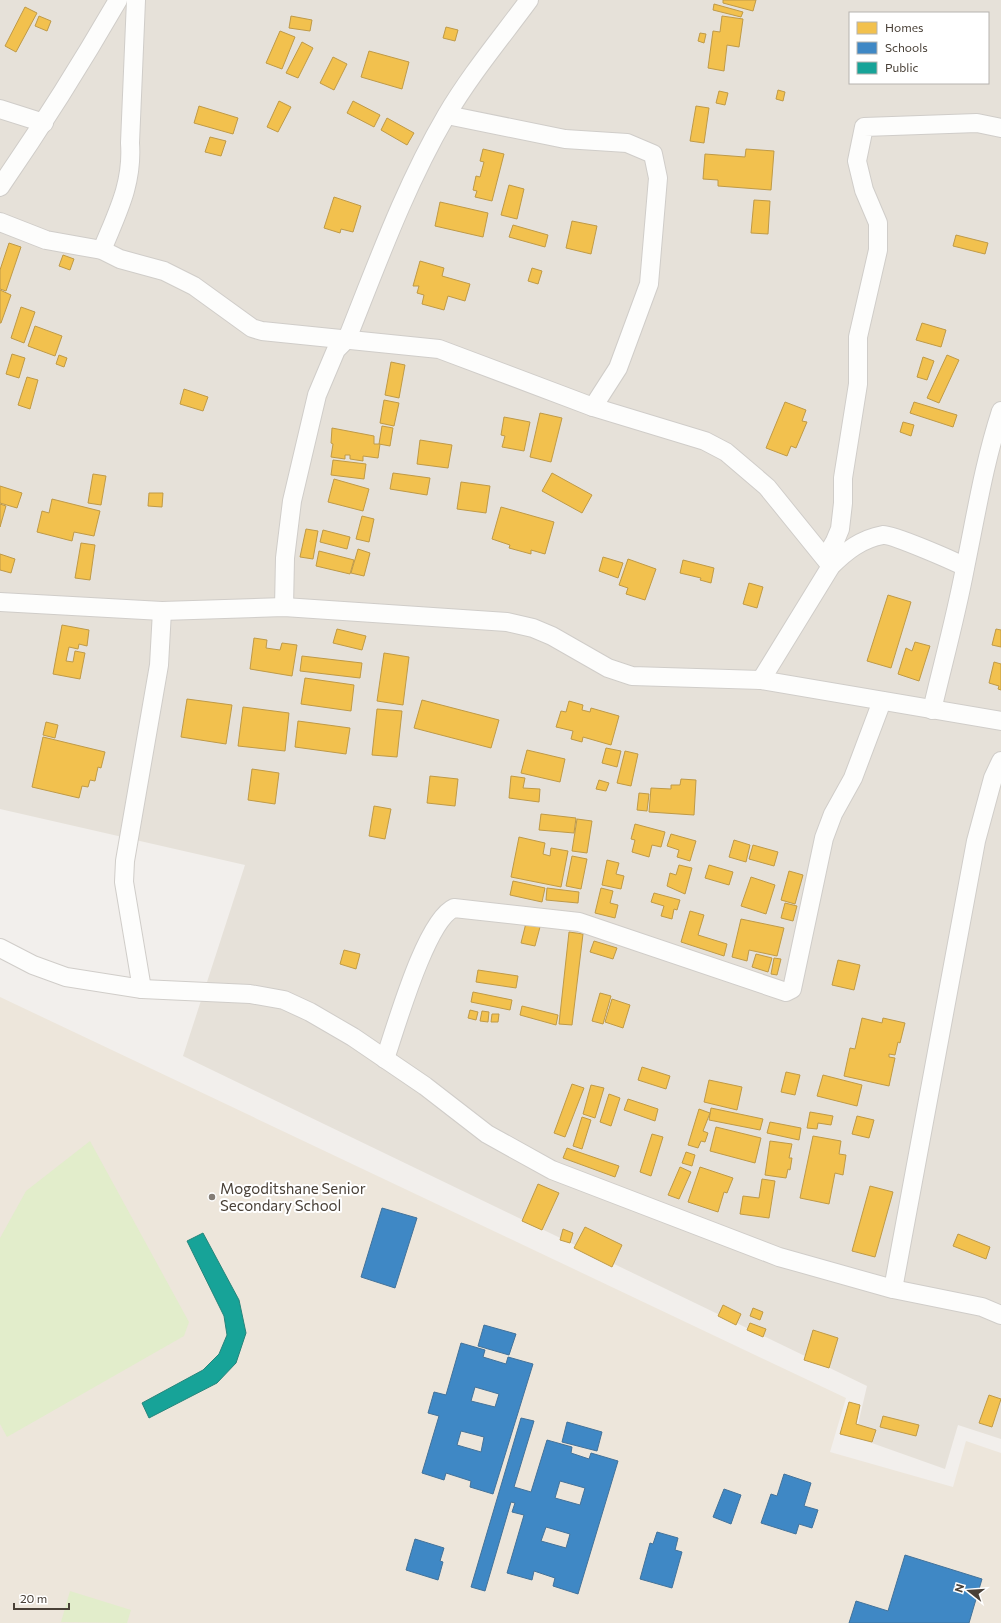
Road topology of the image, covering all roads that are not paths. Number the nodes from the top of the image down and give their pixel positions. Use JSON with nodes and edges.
{"nodes":[{"id":1,"x":118,"y":0,"type":"edge"},
{"id":2,"x":136,"y":0,"type":"edge"},
{"id":3,"x":529,"y":0,"type":"edge"},
{"id":4,"x":0,"y":109,"type":"edge"},
{"id":5,"x":447,"y":115,"type":"junction"},
{"id":6,"x":44,"y":123,"type":"junction"},
{"id":7,"x":1001,"y":128,"type":"edge"},
{"id":8,"x":0,"y":187,"type":"edge"},
{"id":9,"x":0,"y":222,"type":"edge"},
{"id":10,"x":102,"y":250,"type":"junction"},
{"id":11,"x":347,"y":339,"type":"junction"},
{"id":12,"x":593,"y":407,"type":"junction"},
{"id":13,"x":1001,"y":411,"type":"edge"},
{"id":14,"x":828,"y":562,"type":"junction"},
{"id":15,"x":965,"y":567,"type":"junction"},
{"id":16,"x":0,"y":602,"type":"edge"},
{"id":17,"x":284,"y":607,"type":"junction"},
{"id":18,"x":162,"y":611,"type":"junction"},
{"id":19,"x":761,"y":680,"type":"junction"},
{"id":20,"x":882,"y":701,"type":"junction"},
{"id":21,"x":932,"y":710,"type":"junction"},
{"id":22,"x":1001,"y":721,"type":"edge"},
{"id":23,"x":1001,"y":761,"type":"edge"},
{"id":24,"x":0,"y":948,"type":"edge"},
{"id":25,"x":142,"y":989,"type":"junction"},
{"id":26,"x":385,"y":1059,"type":"junction"},
{"id":27,"x":893,"y":1289,"type":"junction"},
{"id":28,"x":1001,"y":1314,"type":"edge"}],
"edges":[{"from":1,"to":6,"type":"street"},
{"from":2,"to":10,"type":"street"},
{"from":3,"to":5,"type":"street"},
{"from":4,"to":6,"type":"street"},
{"from":5,"to":11,"type":"street"},
{"from":5,"to":12,"type":"street"},
{"from":6,"to":8,"type":"street"},
{"from":7,"to":14,"type":"street"},
{"from":9,"to":10,"type":"street"},
{"from":10,"to":11,"type":"street"},
{"from":11,"to":12,"type":"street"},
{"from":11,"to":17,"type":"street"},
{"from":12,"to":14,"type":"street"},
{"from":13,"to":15,"type":"street"},
{"from":14,"to":15,"type":"street"},
{"from":14,"to":19,"type":"street"},
{"from":15,"to":21,"type":"street"},
{"from":16,"to":18,"type":"street"},
{"from":17,"to":18,"type":"street"},
{"from":17,"to":19,"type":"street"},
{"from":18,"to":25,"type":"street"},
{"from":19,"to":20,"type":"street"},
{"from":20,"to":21,"type":"street"},
{"from":20,"to":26,"type":"street"},
{"from":21,"to":22,"type":"street"},
{"from":23,"to":27,"type":"street"},
{"from":24,"to":25,"type":"street"},
{"from":25,"to":26,"type":"street"},
{"from":26,"to":27,"type":"street"},
{"from":27,"to":28,"type":"street"}]}
